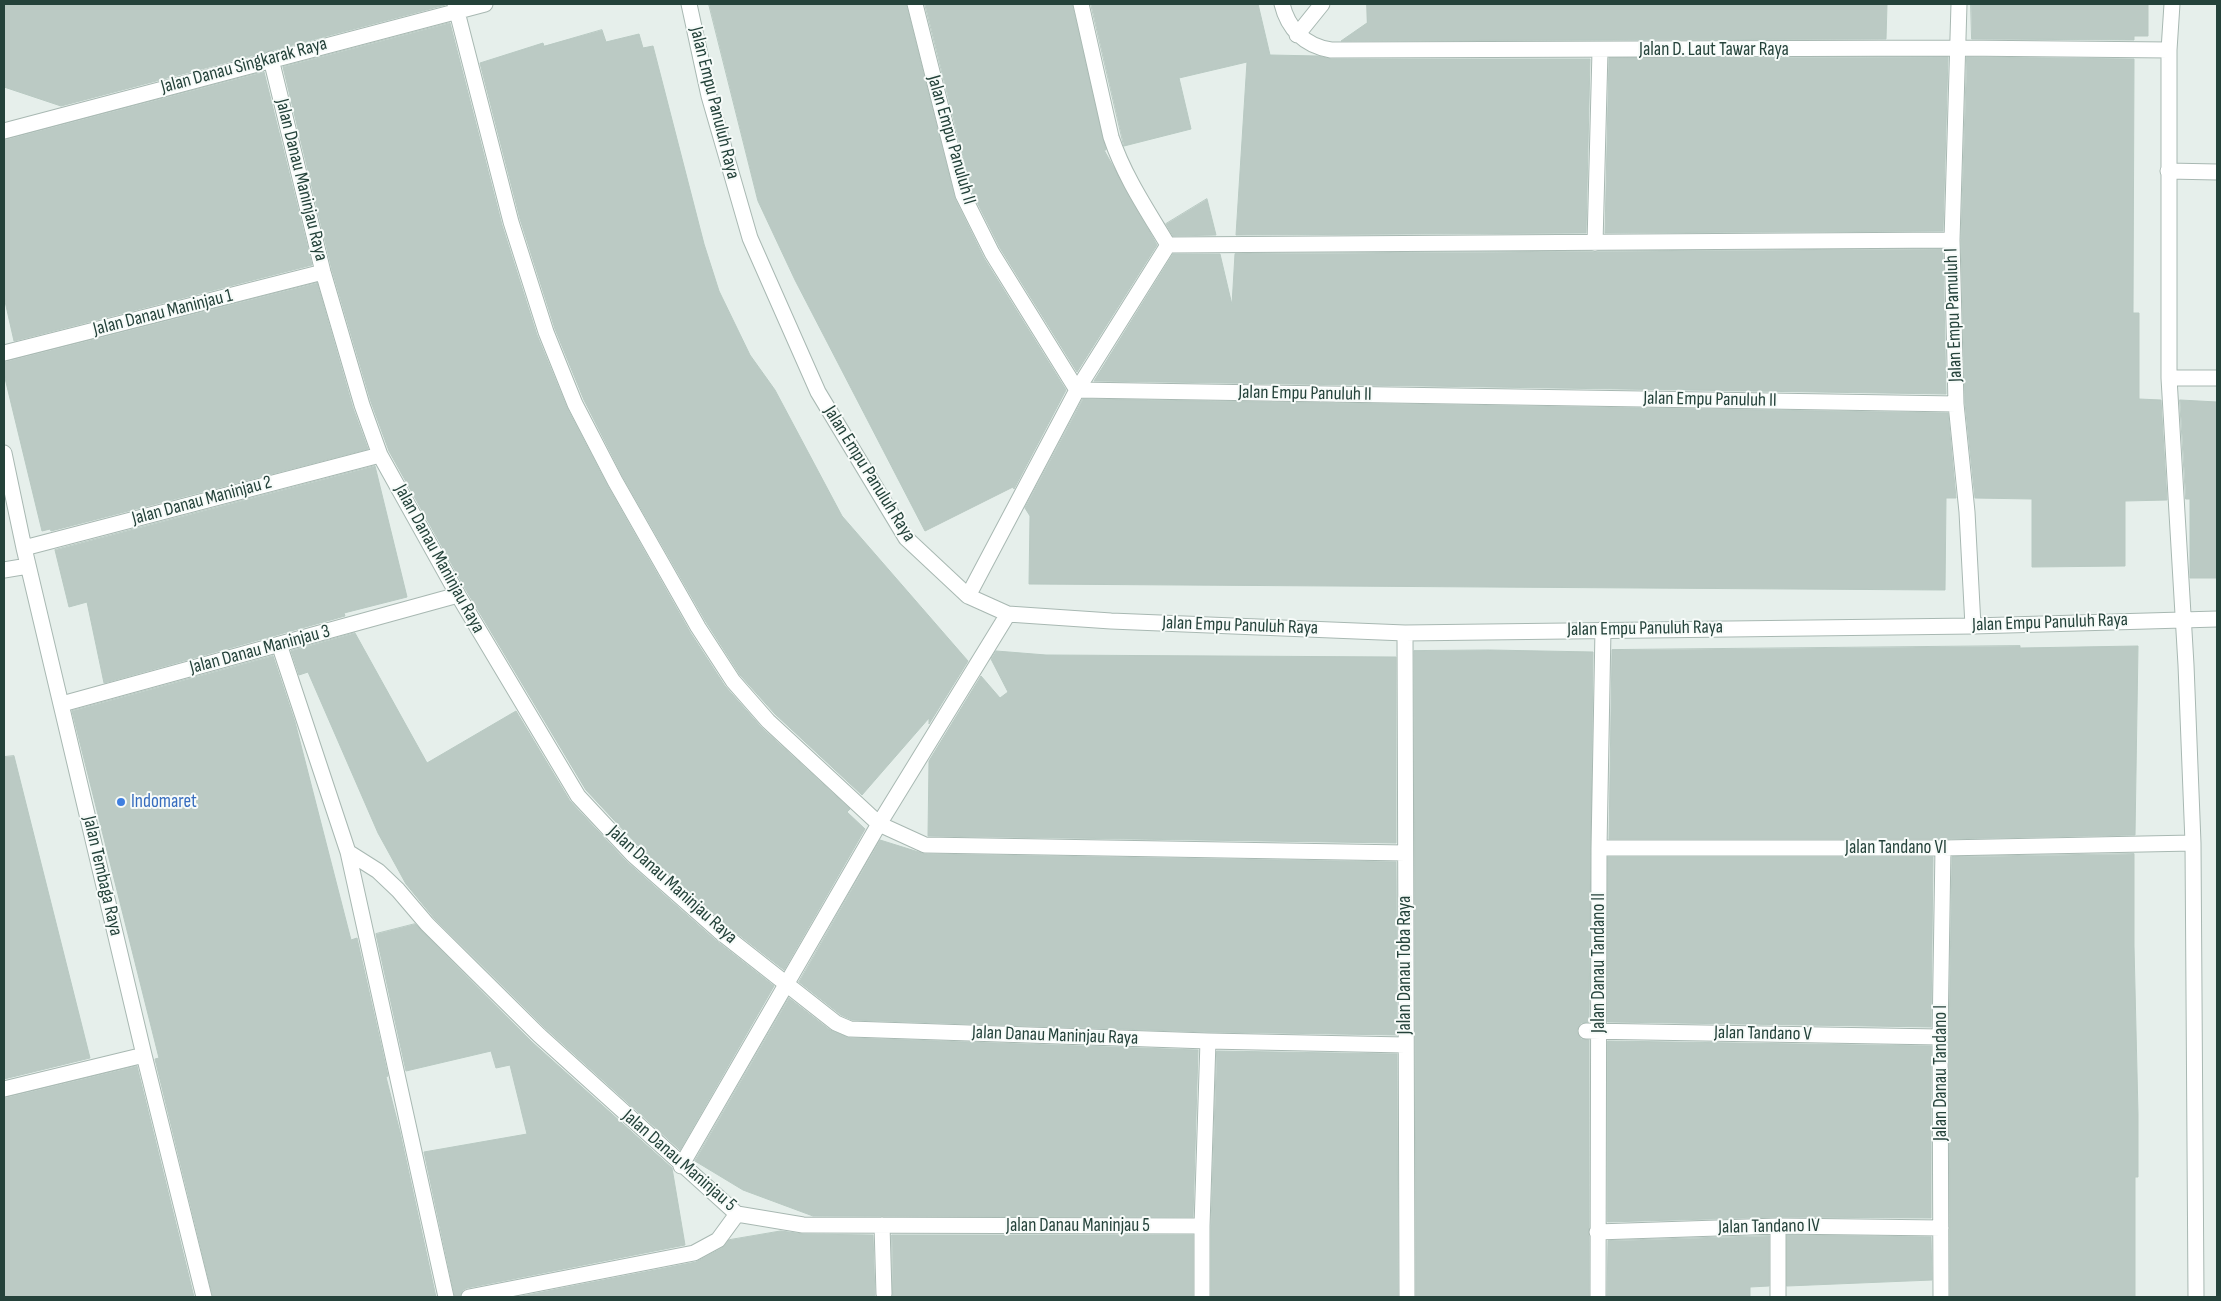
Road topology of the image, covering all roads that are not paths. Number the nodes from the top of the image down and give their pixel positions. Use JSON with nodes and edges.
{"nodes":[{"id":1,"x":485,"y":4,"type":"edge"},
{"id":2,"x":689,"y":4,"type":"edge"},
{"id":3,"x":915,"y":4,"type":"edge"},
{"id":4,"x":1081,"y":4,"type":"edge"},
{"id":5,"x":1282,"y":4,"type":"edge"},
{"id":6,"x":1322,"y":4,"type":"edge"},
{"id":7,"x":1959,"y":4,"type":"edge"},
{"id":8,"x":2172,"y":4,"type":"edge"},
{"id":9,"x":456,"y":7,"type":"edge"},
{"id":10,"x":1298,"y":34,"type":"junction"},
{"id":11,"x":1958,"y":48,"type":"junction"},
{"id":12,"x":2169,"y":50,"type":"junction"},
{"id":13,"x":1600,"y":51,"type":"junction"},
{"id":14,"x":272,"y":59,"type":"junction"},
{"id":15,"x":4,"y":131,"type":"edge"},
{"id":16,"x":2168,"y":171,"type":"junction"},
{"id":17,"x":2217,"y":172,"type":"edge"},
{"id":18,"x":1952,"y":240,"type":"junction"},
{"id":19,"x":1596,"y":242,"type":"junction"},
{"id":20,"x":1168,"y":245,"type":"junction"},
{"id":21,"x":323,"y":272,"type":"junction"},
{"id":22,"x":4,"y":353,"type":"edge"},
{"id":23,"x":2169,"y":378,"type":"junction"},
{"id":24,"x":2217,"y":378,"type":"edge"},
{"id":25,"x":1077,"y":390,"type":"junction"},
{"id":26,"x":1956,"y":404,"type":"junction"},
{"id":27,"x":4,"y":453,"type":"edge"},
{"id":28,"x":380,"y":455,"type":"junction"},
{"id":29,"x":24,"y":548,"type":"junction"},
{"id":30,"x":28,"y":566,"type":"junction"},
{"id":31,"x":4,"y":570,"type":"edge"},
{"id":32,"x":458,"y":595,"type":"junction"},
{"id":33,"x":968,"y":596,"type":"junction"},
{"id":34,"x":1008,"y":614,"type":"junction"},
{"id":35,"x":2182,"y":619,"type":"junction"},
{"id":36,"x":2217,"y":619,"type":"edge"},
{"id":37,"x":1973,"y":626,"type":"junction"},
{"id":38,"x":1603,"y":629,"type":"junction"},
{"id":39,"x":1405,"y":632,"type":"junction"},
{"id":40,"x":279,"y":644,"type":"junction"},
{"id":41,"x":62,"y":704,"type":"junction"},
{"id":42,"x":879,"y":824,"type":"junction"},
{"id":43,"x":2193,"y":843,"type":"junction"},
{"id":44,"x":1599,"y":848,"type":"junction"},
{"id":45,"x":1943,"y":848,"type":"junction"},
{"id":46,"x":348,"y":852,"type":"junction"},
{"id":47,"x":1405,"y":854,"type":"junction"},
{"id":48,"x":786,"y":984,"type":"junction"},
{"id":49,"x":1592,"y":1031,"type":"junction"},
{"id":50,"x":1940,"y":1037,"type":"junction"},
{"id":51,"x":1208,"y":1041,"type":"junction"},
{"id":52,"x":1405,"y":1044,"type":"junction"},
{"id":53,"x":144,"y":1055,"type":"junction"},
{"id":54,"x":4,"y":1089,"type":"edge"},
{"id":55,"x":681,"y":1166,"type":"junction"},
{"id":56,"x":736,"y":1214,"type":"junction"},
{"id":57,"x":882,"y":1225,"type":"junction"},
{"id":58,"x":1202,"y":1226,"type":"junction"},
{"id":59,"x":1778,"y":1226,"type":"junction"},
{"id":60,"x":1941,"y":1228,"type":"junction"},
{"id":61,"x":1597,"y":1232,"type":"junction"},
{"id":62,"x":884,"y":1294,"type":"dead end"},
{"id":63,"x":204,"y":1297,"type":"edge"},
{"id":64,"x":446,"y":1297,"type":"edge"},
{"id":65,"x":469,"y":1297,"type":"edge"},
{"id":66,"x":1202,"y":1297,"type":"edge"},
{"id":67,"x":1406,"y":1297,"type":"edge"},
{"id":68,"x":1598,"y":1297,"type":"edge"},
{"id":69,"x":1778,"y":1297,"type":"edge"},
{"id":70,"x":1941,"y":1297,"type":"edge"},
{"id":71,"x":2196,"y":1297,"type":"edge"}],
"edges":[{"from":1,"to":9,"type":"street","name":"Jalan Danau Singkarak Raya"},
{"from":2,"to":33,"type":"street","name":"Jalan Empu Panuluh Raya"},
{"from":3,"to":25,"type":"street","name":"Jalan Empu Panuluh II"},
{"from":4,"to":20,"type":"street"},
{"from":5,"to":10,"type":"street","name":"Jalan D. Laut Tawar Raya"},
{"from":6,"to":10,"type":"street"},
{"from":7,"to":11,"type":"street","name":"Jalan Empu Pamuluh I"},
{"from":8,"to":12,"type":"street"},
{"from":9,"to":14,"type":"street","name":"Jalan Danau Singkarak Raya"},
{"from":9,"to":42,"type":"street"},
{"from":10,"to":13,"type":"street","name":"Jalan D. Laut Tawar Raya"},
{"from":11,"to":12,"type":"street","name":"Jalan D. Laut Tawar Raya"},
{"from":11,"to":13,"type":"street","name":"Jalan D. Laut Tawar Raya"},
{"from":11,"to":18,"type":"street","name":"Jalan Empu Pamuluh I"},
{"from":12,"to":16,"type":"street"},
{"from":13,"to":19,"type":"street"},
{"from":14,"to":15,"type":"street","name":"Jalan Danau Singkarak Raya"},
{"from":14,"to":21,"type":"street","name":"Jalan Danau Maninjau Raya"},
{"from":16,"to":17,"type":"street"},
{"from":16,"to":23,"type":"street"},
{"from":18,"to":19,"type":"street"},
{"from":18,"to":26,"type":"street","name":"Jalan Empu Pamuluh I"},
{"from":19,"to":20,"type":"street"},
{"from":20,"to":25,"type":"street"},
{"from":21,"to":22,"type":"street","name":"Jalan Danau Maninjau 1"},
{"from":21,"to":28,"type":"street","name":"Jalan Danau Maninjau Raya"},
{"from":23,"to":24,"type":"street"},
{"from":23,"to":35,"type":"street"},
{"from":25,"to":26,"type":"street","name":"Jalan Empu Panuluh II"},
{"from":25,"to":33,"type":"street"},
{"from":26,"to":37,"type":"street","name":"Jalan Empu Pamuluh I"},
{"from":27,"to":29,"type":"street","name":"Jalan Tembaga Raya"},
{"from":28,"to":29,"type":"street","name":"Jalan Danau Maninjau 2"},
{"from":28,"to":32,"type":"street","name":"Jalan Danau Maninjau Raya"},
{"from":29,"to":30,"type":"street","name":"Jalan Tembaga Raya"},
{"from":30,"to":31,"type":"street"},
{"from":30,"to":41,"type":"street","name":"Jalan Tembaga Raya"},
{"from":32,"to":40,"type":"street","name":"Jalan Danau Maninjau 3"},
{"from":32,"to":48,"type":"street","name":"Jalan Danau Maninjau Raya"},
{"from":33,"to":34,"type":"street","name":"Jalan Empu Panuluh Raya"},
{"from":34,"to":39,"type":"street","name":"Jalan Empu Panuluh Raya"},
{"from":34,"to":42,"type":"street"},
{"from":35,"to":36,"type":"street","name":"Jalan Empu Panuluh Raya"},
{"from":35,"to":37,"type":"street","name":"Jalan Empu Panuluh Raya"},
{"from":35,"to":43,"type":"street"},
{"from":37,"to":38,"type":"street","name":"Jalan Empu Panuluh Raya"},
{"from":38,"to":39,"type":"street","name":"Jalan Empu Panuluh Raya"},
{"from":38,"to":44,"type":"street","name":"Jalan Danau Tandano II"},
{"from":39,"to":47,"type":"street","name":"Jalan Danau Toba Raya"},
{"from":40,"to":41,"type":"street","name":"Jalan Danau Maninjau 3"},
{"from":40,"to":46,"type":"street"},
{"from":41,"to":53,"type":"street","name":"Jalan Tembaga Raya"},
{"from":42,"to":47,"type":"street"},
{"from":42,"to":48,"type":"street"},
{"from":43,"to":45,"type":"street","name":"Jalan Tandano VI"},
{"from":43,"to":71,"type":"street"},
{"from":44,"to":45,"type":"street","name":"Jalan Tandano VI"},
{"from":44,"to":49,"type":"street","name":"Jalan Danau Tandano II"},
{"from":45,"to":50,"type":"street","name":"Jalan Danau Tandano I"},
{"from":46,"to":55,"type":"street","name":"Jalan Danau Maninjau 5"},
{"from":46,"to":64,"type":"street"},
{"from":47,"to":52,"type":"street","name":"Jalan Danau Toba Raya"},
{"from":48,"to":51,"type":"street","name":"Jalan Danau Maninjau Raya"},
{"from":48,"to":55,"type":"street"},
{"from":49,"to":50,"type":"street","name":"Jalan Tandano V"},
{"from":49,"to":61,"type":"street","name":"Jalan Danau Tandano II"},
{"from":50,"to":60,"type":"street","name":"Jalan Danau Tandano I"},
{"from":51,"to":52,"type":"street","name":"Jalan Danau Maninjau Raya"},
{"from":51,"to":58,"type":"street"},
{"from":52,"to":67,"type":"street","name":"Jalan Danau Toba Raya"},
{"from":53,"to":54,"type":"street"},
{"from":53,"to":63,"type":"street","name":"Jalan Tembaga Raya"},
{"from":55,"to":56,"type":"street","name":"Jalan Danau Maninjau 5"},
{"from":56,"to":57,"type":"street","name":"Jalan Danau Maninjau 5"},
{"from":56,"to":65,"type":"street"},
{"from":57,"to":58,"type":"street","name":"Jalan Danau Maninjau 5"},
{"from":57,"to":62,"type":"street"},
{"from":58,"to":66,"type":"street"},
{"from":59,"to":60,"type":"street","name":"Jalan Tandano IV"},
{"from":59,"to":61,"type":"street","name":"Jalan Tandano IV"},
{"from":59,"to":69,"type":"street"},
{"from":60,"to":70,"type":"street","name":"Jalan Danau Tandano I"},
{"from":61,"to":68,"type":"street","name":"Jalan Danau Tandano II"}]}
